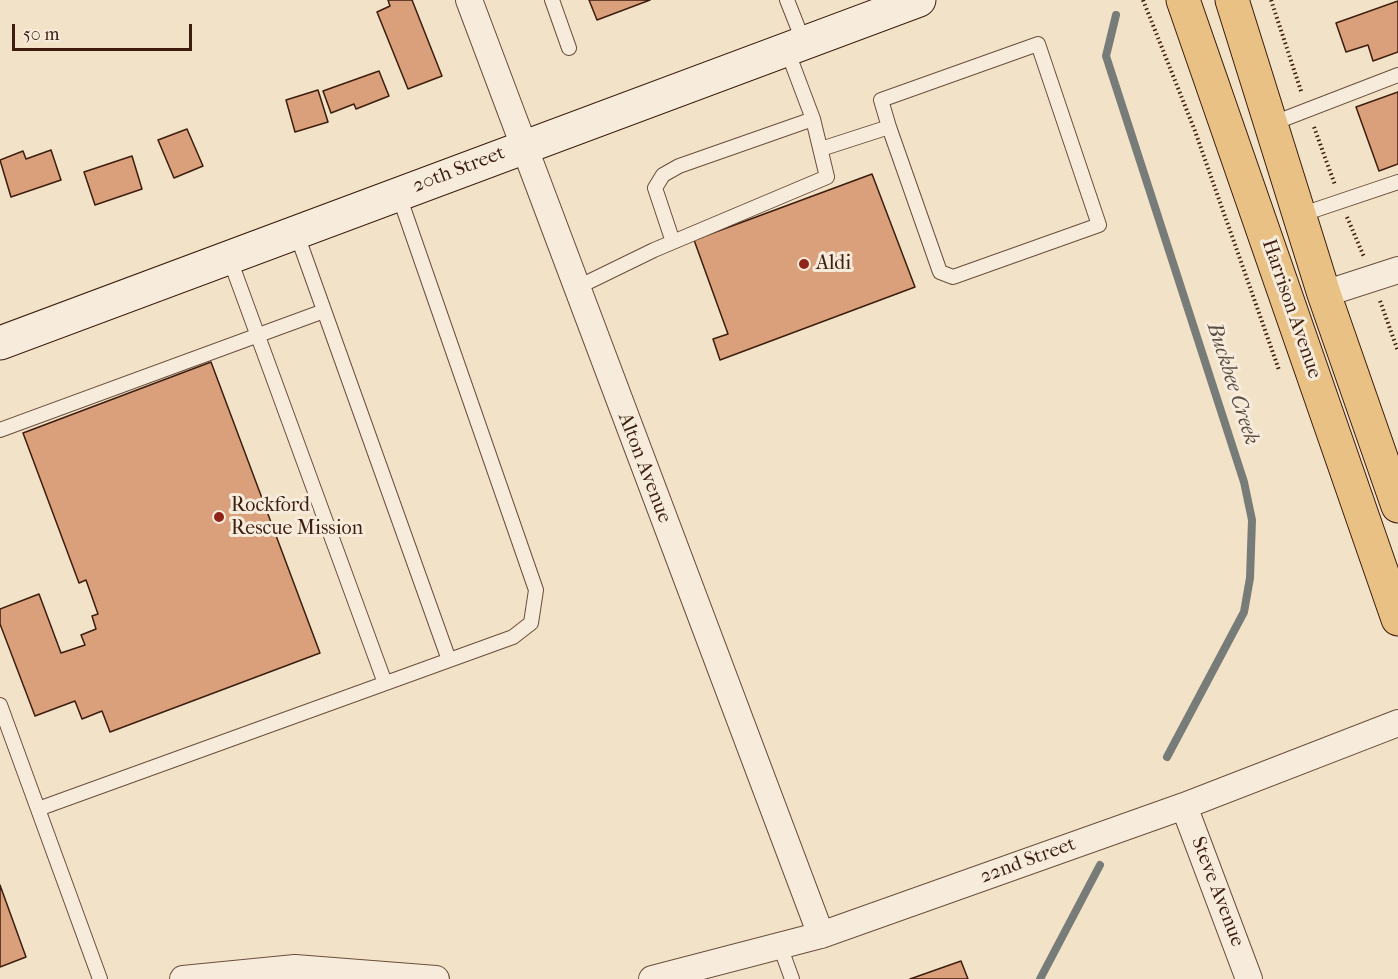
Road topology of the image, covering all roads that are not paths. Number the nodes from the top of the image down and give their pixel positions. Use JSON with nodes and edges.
{"nodes":[{"id":1,"x":470,"y":0,"type":"edge"},
{"id":2,"x":552,"y":0,"type":"edge"},
{"id":3,"x":787,"y":0,"type":"edge"},
{"id":4,"x":919,"y":0,"type":"edge"},
{"id":5,"x":1183,"y":0,"type":"edge"},
{"id":6,"x":1232,"y":0,"type":"edge"},
{"id":7,"x":796,"y":46,"type":"junction"},
{"id":8,"x":569,"y":48,"type":"dead end"},
{"id":9,"x":1398,"y":75,"type":"edge"},
{"id":10,"x":813,"y":119,"type":"junction"},
{"id":11,"x":1271,"y":124,"type":"junction"},
{"id":12,"x":889,"y":127,"type":"junction"},
{"id":13,"x":522,"y":146,"type":"junction"},
{"id":14,"x":821,"y":149,"type":"junction"},
{"id":15,"x":1398,"y":182,"type":"edge"},
{"id":16,"x":398,"y":193,"type":"junction"},
{"id":17,"x":1299,"y":215,"type":"junction"},
{"id":18,"x":296,"y":232,"type":"junction"},
{"id":19,"x":673,"y":242,"type":"junction"},
{"id":20,"x":230,"y":257,"type":"junction"},
{"id":21,"x":1398,"y":270,"type":"edge"},
{"id":22,"x":576,"y":288,"type":"junction"},
{"id":23,"x":1324,"y":294,"type":"junction"},
{"id":24,"x":324,"y":311,"type":"junction"},
{"id":25,"x":258,"y":336,"type":"junction"},
{"id":26,"x":0,"y":343,"type":"edge"},
{"id":27,"x":0,"y":430,"type":"edge"},
{"id":28,"x":1398,"y":506,"type":"edge"},
{"id":29,"x":1398,"y":619,"type":"edge"},
{"id":30,"x":449,"y":660,"type":"junction"},
{"id":31,"x":385,"y":683,"type":"junction"},
{"id":32,"x":0,"y":705,"type":"edge"},
{"id":33,"x":1398,"y":723,"type":"edge"},
{"id":34,"x":1184,"y":806,"type":"junction"},
{"id":35,"x":38,"y":809,"type":"junction"},
{"id":36,"x":821,"y":935,"type":"junction"},
{"id":37,"x":780,"y":946,"type":"junction"},
{"id":38,"x":374,"y":976,"type":"edge"},
{"id":39,"x":100,"y":979,"type":"edge"},
{"id":40,"x":183,"y":979,"type":"edge"},
{"id":41,"x":436,"y":979,"type":"edge"},
{"id":42,"x":652,"y":979,"type":"edge"},
{"id":43,"x":792,"y":979,"type":"edge"},
{"id":44,"x":1249,"y":979,"type":"edge"}],
"edges":[{"from":1,"to":13,"type":"street","name":"Alton Avenue"},
{"from":2,"to":8,"type":"lane"},
{"from":3,"to":7,"type":"lane"},
{"from":4,"to":7,"type":"street","name":"20th Street"},
{"from":5,"to":29,"type":"main road","name":"Harrison Avenue"},
{"from":6,"to":11,"type":"main road","name":"Harrison Avenue"},
{"from":7,"to":10,"type":"lane"},
{"from":7,"to":13,"type":"street","name":"20th Street"},
{"from":9,"to":11,"type":"lane"},
{"from":10,"to":14,"type":"lane"},
{"from":10,"to":19,"type":"lane"},
{"from":11,"to":17,"type":"main road","name":"Harrison Avenue"},
{"from":12,"to":12,"type":"lane"},
{"from":12,"to":14,"type":"lane"},
{"from":13,"to":16,"type":"street","name":"20th Street"},
{"from":13,"to":22,"type":"street","name":"Alton Avenue"},
{"from":14,"to":19,"type":"lane"},
{"from":15,"to":17,"type":"lane"},
{"from":16,"to":18,"type":"street","name":"20th Street"},
{"from":16,"to":30,"type":"lane"},
{"from":17,"to":23,"type":"main road","name":"Harrison Avenue"},
{"from":18,"to":20,"type":"street","name":"20th Street"},
{"from":18,"to":24,"type":"lane"},
{"from":19,"to":22,"type":"lane"},
{"from":20,"to":25,"type":"lane"},
{"from":20,"to":26,"type":"street","name":"20th Street"},
{"from":21,"to":23,"type":"street"},
{"from":22,"to":36,"type":"street","name":"Alton Avenue"},
{"from":23,"to":28,"type":"main road","name":"Harrison Avenue"},
{"from":24,"to":25,"type":"lane"},
{"from":24,"to":30,"type":"lane"},
{"from":25,"to":27,"type":"lane"},
{"from":25,"to":31,"type":"lane"},
{"from":30,"to":31,"type":"lane"},
{"from":31,"to":35,"type":"lane"},
{"from":32,"to":35,"type":"lane"},
{"from":33,"to":34,"type":"street","name":"22nd Street"},
{"from":34,"to":36,"type":"street","name":"22nd Street"},
{"from":34,"to":44,"type":"street","name":"Steve Avenue"},
{"from":35,"to":39,"type":"lane"},
{"from":36,"to":37,"type":"street","name":"22nd Street"},
{"from":37,"to":42,"type":"street","name":"22nd Street"},
{"from":37,"to":43,"type":"lane"},
{"from":38,"to":40,"type":"street"},
{"from":38,"to":41,"type":"street"}]}
